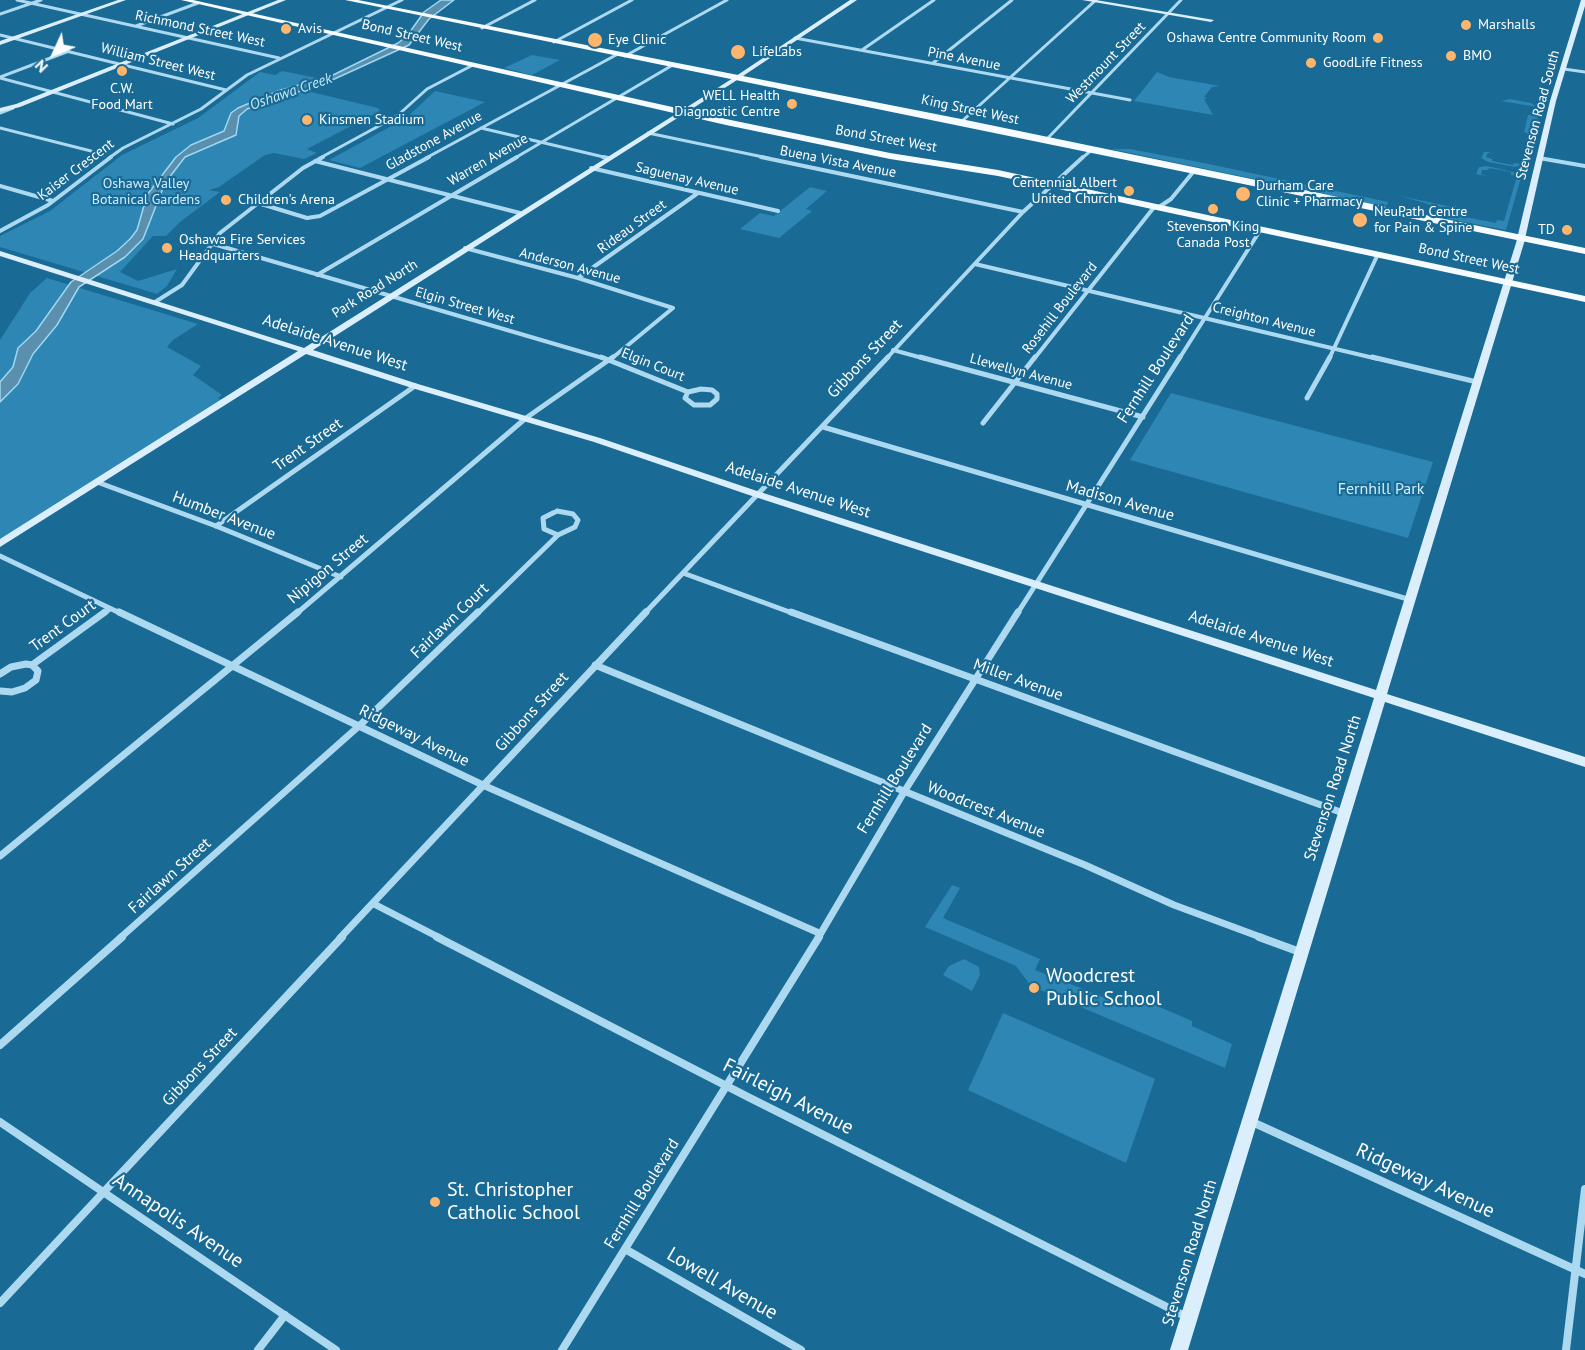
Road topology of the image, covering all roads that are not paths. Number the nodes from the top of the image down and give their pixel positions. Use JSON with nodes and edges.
{"nodes":[{"id":1,"x":16,"y":0,"type":"edge"},
{"id":2,"x":41,"y":0,"type":"edge"},
{"id":3,"x":123,"y":0,"type":"edge"},
{"id":4,"x":184,"y":0,"type":"edge"},
{"id":5,"x":283,"y":0,"type":"edge"},
{"id":6,"x":348,"y":0,"type":"edge"},
{"id":7,"x":402,"y":0,"type":"edge"},
{"id":8,"x":535,"y":0,"type":"edge"},
{"id":9,"x":632,"y":0,"type":"edge"},
{"id":10,"x":727,"y":0,"type":"edge"},
{"id":11,"x":854,"y":0,"type":"edge"},
{"id":12,"x":934,"y":0,"type":"edge"},
{"id":13,"x":1012,"y":0,"type":"edge"},
{"id":14,"x":1085,"y":0,"type":"edge"},
{"id":15,"x":1181,"y":0,"type":"edge"},
{"id":16,"x":1584,"y":0,"type":"edge"},
{"id":17,"x":1095,"y":1,"type":"edge"},
{"id":18,"x":31,"y":3,"type":"junction"},
{"id":19,"x":198,"y":3,"type":"junction"},
{"id":20,"x":382,"y":7,"type":"junction"},
{"id":21,"x":1168,"y":13,"type":"junction"},
{"id":22,"x":0,"y":14,"type":"edge"},
{"id":23,"x":82,"y":14,"type":"junction"},
{"id":24,"x":248,"y":14,"type":"junction"},
{"id":25,"x":1211,"y":20,"type":"dead end"},
{"id":26,"x":136,"y":26,"type":"junction"},
{"id":27,"x":482,"y":28,"type":"junction"},
{"id":28,"x":332,"y":32,"type":"junction"},
{"id":29,"x":0,"y":35,"type":"edge"},
{"id":30,"x":189,"y":37,"type":"junction"},
{"id":31,"x":14,"y":38,"type":"junction"},
{"id":32,"x":795,"y":38,"type":"junction"},
{"id":33,"x":554,"y":42,"type":"junction"},
{"id":34,"x":0,"y":43,"type":"edge"},
{"id":35,"x":862,"y":50,"type":"junction"},
{"id":36,"x":69,"y":51,"type":"junction"},
{"id":37,"x":616,"y":55,"type":"junction"},
{"id":38,"x":626,"y":57,"type":"junction"},
{"id":39,"x":279,"y":58,"type":"junction"},
{"id":40,"x":933,"y":63,"type":"junction"},
{"id":41,"x":123,"y":64,"type":"junction"},
{"id":42,"x":473,"y":65,"type":"junction"},
{"id":43,"x":671,"y":66,"type":"junction"},
{"id":44,"x":1564,"y":69,"type":"junction"},
{"id":45,"x":1585,"y":72,"type":"edge"},
{"id":46,"x":0,"y":78,"type":"edge"},
{"id":47,"x":735,"y":78,"type":"junction"},
{"id":48,"x":1009,"y":78,"type":"junction"},
{"id":49,"x":559,"y":85,"type":"junction"},
{"id":50,"x":226,"y":90,"type":"junction"},
{"id":51,"x":53,"y":92,"type":"junction"},
{"id":52,"x":1093,"y":93,"type":"junction"},
{"id":53,"x":616,"y":98,"type":"junction"},
{"id":54,"x":1130,"y":100,"type":"dead end"},
{"id":55,"x":0,"y":112,"type":"edge"},
{"id":56,"x":681,"y":112,"type":"junction"},
{"id":57,"x":961,"y":122,"type":"junction"},
{"id":58,"x":174,"y":124,"type":"junction"},
{"id":59,"x":0,"y":128,"type":"edge"},
{"id":60,"x":480,"y":128,"type":"junction"},
{"id":61,"x":648,"y":133,"type":"junction"},
{"id":62,"x":1046,"y":140,"type":"junction"},
{"id":63,"x":541,"y":142,"type":"junction"},
{"id":64,"x":1093,"y":149,"type":"junction"},
{"id":65,"x":91,"y":152,"type":"dead end"},
{"id":66,"x":608,"y":158,"type":"junction"},
{"id":67,"x":1539,"y":158,"type":"junction"},
{"id":68,"x":315,"y":160,"type":"junction"},
{"id":69,"x":1585,"y":166,"type":"edge"},
{"id":70,"x":591,"y":168,"type":"junction"},
{"id":71,"x":1194,"y":171,"type":"junction"},
{"id":72,"x":388,"y":178,"type":"junction"},
{"id":73,"x":1050,"y":184,"type":"junction"},
{"id":74,"x":0,"y":186,"type":"edge"},
{"id":75,"x":698,"y":193,"type":"junction"},
{"id":76,"x":450,"y":194,"type":"junction"},
{"id":77,"x":53,"y":201,"type":"junction"},
{"id":78,"x":258,"y":203,"type":"junction"},
{"id":79,"x":1157,"y":206,"type":"junction"},
{"id":80,"x":778,"y":211,"type":"dead end"},
{"id":81,"x":1023,"y":212,"type":"junction"},
{"id":82,"x":520,"y":213,"type":"junction"},
{"id":83,"x":1261,"y":229,"type":"junction"},
{"id":84,"x":0,"y":231,"type":"edge"},
{"id":85,"x":1521,"y":238,"type":"junction"},
{"id":86,"x":210,"y":243,"type":"junction"},
{"id":87,"x":464,"y":248,"type":"junction"},
{"id":88,"x":1585,"y":251,"type":"edge"},
{"id":89,"x":0,"y":253,"type":"edge"},
{"id":90,"x":1378,"y":254,"type":"junction"},
{"id":91,"x":975,"y":264,"type":"junction"},
{"id":92,"x":317,"y":275,"type":"junction"},
{"id":93,"x":578,"y":278,"type":"junction"},
{"id":94,"x":1507,"y":283,"type":"junction"},
{"id":95,"x":1089,"y":291,"type":"junction"},
{"id":96,"x":389,"y":296,"type":"junction"},
{"id":97,"x":1585,"y":299,"type":"edge"},
{"id":98,"x":155,"y":302,"type":"junction"},
{"id":99,"x":671,"y":305,"type":"joint"},
{"id":100,"x":1206,"y":319,"type":"junction"},
{"id":101,"x":304,"y":350,"type":"junction"},
{"id":102,"x":893,"y":350,"type":"junction"},
{"id":103,"x":1334,"y":350,"type":"junction"},
{"id":104,"x":609,"y":360,"type":"junction"},
{"id":105,"x":1477,"y":382,"type":"junction"},
{"id":106,"x":1015,"y":383,"type":"junction"},
{"id":107,"x":415,"y":386,"type":"junction"},
{"id":108,"x":688,"y":392,"type":"junction"},
{"id":109,"x":1308,"y":398,"type":"dead end"},
{"id":110,"x":1143,"y":417,"type":"junction"},
{"id":111,"x":526,"y":418,"type":"junction"},
{"id":112,"x":983,"y":423,"type":"dead end"},
{"id":113,"x":823,"y":427,"type":"junction"},
{"id":114,"x":97,"y":482,"type":"junction"},
{"id":115,"x":759,"y":495,"type":"junction"},
{"id":116,"x":1087,"y":506,"type":"junction"},
{"id":117,"x":216,"y":526,"type":"junction"},
{"id":118,"x":558,"y":535,"type":"junction"},
{"id":119,"x":0,"y":544,"type":"edge"},
{"id":120,"x":0,"y":556,"type":"edge"},
{"id":121,"x":683,"y":573,"type":"junction"},
{"id":122,"x":341,"y":577,"type":"junction"},
{"id":123,"x":1036,"y":585,"type":"junction"},
{"id":124,"x":1411,"y":600,"type":"junction"},
{"id":125,"x":110,"y":609,"type":"junction"},
{"id":126,"x":32,"y":665,"type":"junction"},
{"id":127,"x":234,"y":665,"type":"junction"},
{"id":128,"x":595,"y":665,"type":"junction"},
{"id":129,"x":0,"y":674,"type":"edge"},
{"id":130,"x":976,"y":678,"type":"junction"},
{"id":131,"x":0,"y":691,"type":"edge"},
{"id":132,"x":1382,"y":695,"type":"junction"},
{"id":133,"x":359,"y":726,"type":"junction"},
{"id":134,"x":1585,"y":762,"type":"edge"},
{"id":135,"x":485,"y":786,"type":"junction"},
{"id":136,"x":904,"y":792,"type":"junction"},
{"id":137,"x":1343,"y":813,"type":"junction"},
{"id":138,"x":2,"y":853,"type":"edge"},
{"id":139,"x":374,"y":904,"type":"junction"},
{"id":140,"x":819,"y":933,"type":"junction"},
{"id":141,"x":1301,"y":952,"type":"junction"},
{"id":142,"x":0,"y":1045,"type":"edge"},
{"id":143,"x":726,"y":1086,"type":"junction"},
{"id":144,"x":1249,"y":1121,"type":"junction"},
{"id":145,"x":0,"y":1122,"type":"edge"},
{"id":146,"x":1585,"y":1189,"type":"edge"},
{"id":147,"x":104,"y":1192,"type":"junction"},
{"id":148,"x":626,"y":1249,"type":"junction"},
{"id":149,"x":1575,"y":1270,"type":"junction"},
{"id":150,"x":1585,"y":1274,"type":"edge"},
{"id":151,"x":0,"y":1303,"type":"edge"},
{"id":152,"x":285,"y":1315,"type":"junction"},
{"id":153,"x":1189,"y":1318,"type":"junction"},
{"id":154,"x":258,"y":1350,"type":"edge"},
{"id":155,"x":336,"y":1350,"type":"edge"},
{"id":156,"x":562,"y":1350,"type":"edge"},
{"id":157,"x":801,"y":1350,"type":"edge"},
{"id":158,"x":1179,"y":1350,"type":"edge"},
{"id":159,"x":1566,"y":1350,"type":"edge"}],
"edges":[{"from":1,"to":18,"type":"street","name":"Richmond Street West"},
{"from":2,"to":18,"type":"street"},
{"from":3,"to":23,"type":"main road"},
{"from":4,"to":19,"type":"main road","name":"Bond Street West"},
{"from":5,"to":24,"type":"main road"},
{"from":6,"to":20,"type":"main road","name":"King Street West"},
{"from":7,"to":20,"type":"street","name":"Kaiser Crescent"},
{"from":8,"to":27,"type":"street"},
{"from":9,"to":33,"type":"street"},
{"from":10,"to":38,"type":"street"},
{"from":11,"to":32,"type":"main road","name":"Park Road North"},
{"from":12,"to":35,"type":"street"},
{"from":13,"to":40,"type":"street"},
{"from":14,"to":17,"type":"main road"},
{"from":15,"to":21,"type":"street","name":"Westmount Street"},
{"from":16,"to":44,"type":"main road","name":"Stevenson Road South"},
{"from":17,"to":21,"type":"main road"},
{"from":17,"to":48,"type":"street"},
{"from":18,"to":22,"type":"street"},
{"from":18,"to":23,"type":"street","name":"Richmond Street West"},
{"from":19,"to":24,"type":"main road","name":"Bond Street West"},
{"from":19,"to":26,"type":"street"},
{"from":20,"to":27,"type":"main road","name":"King Street West"},
{"from":20,"to":28,"type":"street","name":"Kaiser Crescent"},
{"from":21,"to":25,"type":"main road"},
{"from":21,"to":52,"type":"street","name":"Westmount Street"},
{"from":23,"to":26,"type":"street","name":"Richmond Street West"},
{"from":23,"to":31,"type":"main road"},
{"from":24,"to":28,"type":"main road","name":"Bond Street West"},
{"from":24,"to":30,"type":"main road"},
{"from":26,"to":30,"type":"street","name":"Richmond Street West"},
{"from":27,"to":33,"type":"main road","name":"King Street West"},
{"from":28,"to":39,"type":"street","name":"Kaiser Crescent"},
{"from":28,"to":42,"type":"main road","name":"Bond Street West"},
{"from":29,"to":31,"type":"street","name":"William Street West"},
{"from":30,"to":39,"type":"street","name":"Richmond Street West"},
{"from":30,"to":41,"type":"main road"},
{"from":31,"to":34,"type":"main road"},
{"from":31,"to":36,"type":"street","name":"William Street West"},
{"from":32,"to":35,"type":"street","name":"Pine Avenue"},
{"from":32,"to":47,"type":"main road","name":"Park Road North"},
{"from":33,"to":37,"type":"main road","name":"King Street West"},
{"from":35,"to":40,"type":"street","name":"Pine Avenue"},
{"from":36,"to":41,"type":"street","name":"William Street West"},
{"from":36,"to":46,"type":"street"},
{"from":37,"to":38,"type":"main road","name":"King Street West"},
{"from":37,"to":49,"type":"street","name":"Gladstone Avenue"},
{"from":38,"to":43,"type":"main road","name":"King Street West"},
{"from":39,"to":50,"type":"street","name":"Kaiser Crescent"},
{"from":40,"to":48,"type":"street","name":"Pine Avenue"},
{"from":41,"to":50,"type":"street","name":"William Street West"},
{"from":41,"to":51,"type":"main road"},
{"from":42,"to":49,"type":"main road","name":"Bond Street West"},
{"from":42,"to":68,"type":"street"},
{"from":43,"to":47,"type":"main road","name":"King Street West"},
{"from":43,"to":53,"type":"street","name":"Warren Avenue"},
{"from":44,"to":45,"type":"street"},
{"from":44,"to":67,"type":"main road","name":"Stevenson Road South"},
{"from":46,"to":51,"type":"street"},
{"from":47,"to":56,"type":"main road","name":"Park Road North"},
{"from":47,"to":57,"type":"main road","name":"King Street West"},
{"from":48,"to":52,"type":"street","name":"Pine Avenue"},
{"from":48,"to":57,"type":"street"},
{"from":49,"to":53,"type":"main road","name":"Bond Street West"},
{"from":49,"to":60,"type":"street","name":"Gladstone Avenue"},
{"from":50,"to":58,"type":"street","name":"Kaiser Crescent"},
{"from":51,"to":55,"type":"main road"},
{"from":51,"to":58,"type":"street"},
{"from":52,"to":54,"type":"street","name":"Pine Avenue"},
{"from":52,"to":62,"type":"street","name":"Westmount Street"},
{"from":53,"to":56,"type":"main road","name":"Bond Street West"},
{"from":53,"to":63,"type":"street","name":"Warren Avenue"},
{"from":56,"to":61,"type":"main road","name":"Park Road North"},
{"from":56,"to":73,"type":"main road","name":"Bond Street West"},
{"from":57,"to":62,"type":"main road","name":"King Street West"},
{"from":58,"to":77,"type":"street","name":"Kaiser Crescent"},
{"from":59,"to":65,"type":"street"},
{"from":60,"to":63,"type":"street"},
{"from":60,"to":72,"type":"street","name":"Gladstone Avenue"},
{"from":61,"to":66,"type":"main road","name":"Park Road North"},
{"from":61,"to":81,"type":"street","name":"Buena Vista Avenue"},
{"from":62,"to":64,"type":"main road","name":"King Street West"},
{"from":63,"to":66,"type":"street"},
{"from":63,"to":76,"type":"street","name":"Warren Avenue"},
{"from":64,"to":71,"type":"main road","name":"King Street West"},
{"from":64,"to":73,"type":"street","name":"Gibbons Street"},
{"from":66,"to":70,"type":"main road","name":"Park Road North"},
{"from":67,"to":69,"type":"street"},
{"from":67,"to":85,"type":"main road","name":"Stevenson Road South"},
{"from":68,"to":72,"type":"street"},
{"from":68,"to":78,"type":"street"},
{"from":70,"to":75,"type":"street","name":"Saguenay Avenue"},
{"from":70,"to":82,"type":"main road","name":"Park Road North"},
{"from":71,"to":79,"type":"street","name":"Rosehill Boulevard"},
{"from":71,"to":85,"type":"main road","name":"King Street West"},
{"from":72,"to":76,"type":"street"},
{"from":72,"to":78,"type":"street","name":"Gladstone Avenue"},
{"from":73,"to":79,"type":"main road","name":"Bond Street West"},
{"from":73,"to":81,"type":"street","name":"Gibbons Street"},
{"from":74,"to":77,"type":"street"},
{"from":75,"to":80,"type":"street","name":"Saguenay Avenue"},
{"from":75,"to":93,"type":"street","name":"Rideau Street"},
{"from":76,"to":82,"type":"street"},
{"from":76,"to":92,"type":"street","name":"Warren Avenue"},
{"from":77,"to":84,"type":"street","name":"Kaiser Crescent"},
{"from":78,"to":86,"type":"street"},
{"from":79,"to":83,"type":"main road","name":"Bond Street West"},
{"from":79,"to":95,"type":"street","name":"Rosehill Boulevard"},
{"from":81,"to":91,"type":"street","name":"Gibbons Street"},
{"from":82,"to":87,"type":"main road","name":"Park Road North"},
{"from":83,"to":90,"type":"main road","name":"Bond Street West"},
{"from":83,"to":100,"type":"street","name":"Fernhill Boulevard"},
{"from":85,"to":88,"type":"main road","name":"King Street West"},
{"from":85,"to":94,"type":"main road","name":"Stevenson Road North"},
{"from":86,"to":92,"type":"street","name":"Elgin Street West"},
{"from":86,"to":98,"type":"street"},
{"from":87,"to":93,"type":"street","name":"Anderson Avenue"},
{"from":87,"to":96,"type":"main road","name":"Park Road North"},
{"from":89,"to":98,"type":"main road","name":"Adelaide Avenue West"},
{"from":90,"to":94,"type":"main road","name":"Bond Street West"},
{"from":90,"to":103,"type":"street"},
{"from":91,"to":95,"type":"street","name":"Creighton Avenue"},
{"from":91,"to":102,"type":"street","name":"Gibbons Street"},
{"from":92,"to":96,"type":"street","name":"Elgin Street West"},
{"from":93,"to":99,"type":"street","name":"Anderson Avenue"},
{"from":94,"to":97,"type":"main road","name":"Bond Street West"},
{"from":94,"to":105,"type":"main road","name":"Stevenson Road North"},
{"from":95,"to":100,"type":"street","name":"Creighton Avenue"},
{"from":95,"to":106,"type":"street","name":"Rosehill Boulevard"},
{"from":96,"to":101,"type":"main road","name":"Park Road North"},
{"from":96,"to":104,"type":"street","name":"Elgin Street West"},
{"from":98,"to":101,"type":"main road","name":"Adelaide Avenue West"},
{"from":99,"to":104,"type":"street","name":"Nipigon Street"},
{"from":100,"to":103,"type":"street","name":"Creighton Avenue"},
{"from":100,"to":110,"type":"street","name":"Fernhill Boulevard"},
{"from":101,"to":107,"type":"main road","name":"Adelaide Avenue West"},
{"from":101,"to":114,"type":"main road","name":"Park Road North"},
{"from":102,"to":106,"type":"street","name":"Llewellyn Avenue"},
{"from":102,"to":113,"type":"street","name":"Gibbons Street"},
{"from":103,"to":105,"type":"street","name":"Creighton Avenue"},
{"from":103,"to":109,"type":"street"},
{"from":104,"to":108,"type":"street","name":"Elgin Court"},
{"from":104,"to":111,"type":"street","name":"Nipigon Street"},
{"from":105,"to":124,"type":"main road","name":"Stevenson Road North"},
{"from":106,"to":110,"type":"street","name":"Llewellyn Avenue"},
{"from":106,"to":112,"type":"street","name":"Rosehill Boulevard"},
{"from":107,"to":111,"type":"main road","name":"Adelaide Avenue West"},
{"from":107,"to":117,"type":"street","name":"Trent Street"},
{"from":108,"to":108,"type":"street","name":"Elgin Court"},
{"from":110,"to":116,"type":"street","name":"Fernhill Boulevard"},
{"from":111,"to":115,"type":"main road","name":"Adelaide Avenue West"},
{"from":111,"to":122,"type":"street","name":"Nipigon Street"},
{"from":113,"to":115,"type":"street","name":"Gibbons Street"},
{"from":113,"to":116,"type":"street","name":"Madison Avenue"},
{"from":114,"to":117,"type":"street","name":"Humber Avenue"},
{"from":114,"to":119,"type":"main road","name":"Park Road North"},
{"from":115,"to":121,"type":"street","name":"Gibbons Street"},
{"from":115,"to":123,"type":"main road","name":"Adelaide Avenue West"},
{"from":116,"to":123,"type":"street","name":"Fernhill Boulevard"},
{"from":116,"to":124,"type":"street","name":"Madison Avenue"},
{"from":117,"to":122,"type":"street","name":"Humber Avenue"},
{"from":118,"to":118,"type":"street","name":"Fairlawn Court"},
{"from":118,"to":133,"type":"street","name":"Fairlawn Court"},
{"from":120,"to":125,"type":"street","name":"Ridgeway Avenue"},
{"from":121,"to":128,"type":"street","name":"Gibbons Street"},
{"from":121,"to":130,"type":"street","name":"Miller Avenue"},
{"from":122,"to":127,"type":"street","name":"Nipigon Street"},
{"from":123,"to":130,"type":"street","name":"Fernhill Boulevard"},
{"from":123,"to":132,"type":"main road","name":"Adelaide Avenue West"},
{"from":124,"to":132,"type":"main road","name":"Stevenson Road North"},
{"from":125,"to":126,"type":"street","name":"Trent Court"},
{"from":125,"to":127,"type":"street","name":"Ridgeway Avenue"},
{"from":126,"to":129,"type":"street","name":"Trent Court"},
{"from":126,"to":131,"type":"street","name":"Trent Court"},
{"from":127,"to":133,"type":"street","name":"Ridgeway Avenue"},
{"from":127,"to":138,"type":"street","name":"Nipigon Street"},
{"from":128,"to":135,"type":"street","name":"Gibbons Street"},
{"from":128,"to":136,"type":"street","name":"Woodcrest Avenue"},
{"from":130,"to":136,"type":"street","name":"Fernhill Boulevard"},
{"from":130,"to":137,"type":"street","name":"Miller Avenue"},
{"from":132,"to":134,"type":"main road","name":"Adelaide Avenue West"},
{"from":132,"to":137,"type":"main road","name":"Stevenson Road North"},
{"from":133,"to":135,"type":"street","name":"Ridgeway Avenue"},
{"from":133,"to":142,"type":"street","name":"Fairlawn Street"},
{"from":135,"to":139,"type":"street","name":"Gibbons Street"},
{"from":135,"to":140,"type":"street","name":"Ridgeway Avenue"},
{"from":136,"to":140,"type":"street","name":"Fernhill Boulevard"},
{"from":136,"to":141,"type":"street","name":"Woodcrest Avenue"},
{"from":137,"to":141,"type":"main road","name":"Stevenson Road North"},
{"from":139,"to":143,"type":"street","name":"Fairleigh Avenue"},
{"from":139,"to":147,"type":"street","name":"Gibbons Street"},
{"from":140,"to":143,"type":"street","name":"Fernhill Boulevard"},
{"from":141,"to":144,"type":"main road","name":"Stevenson Road North"},
{"from":143,"to":148,"type":"street","name":"Fernhill Boulevard"},
{"from":143,"to":153,"type":"street","name":"Fairleigh Avenue"},
{"from":144,"to":149,"type":"street","name":"Ridgeway Avenue"},
{"from":144,"to":153,"type":"main road","name":"Stevenson Road North"},
{"from":145,"to":147,"type":"street","name":"Annapolis Avenue"},
{"from":146,"to":149,"type":"street"},
{"from":147,"to":151,"type":"street","name":"Gibbons Street"},
{"from":147,"to":152,"type":"street","name":"Annapolis Avenue"},
{"from":148,"to":156,"type":"street","name":"Fernhill Boulevard"},
{"from":148,"to":157,"type":"street","name":"Lowell Avenue"},
{"from":149,"to":150,"type":"street","name":"Ridgeway Avenue"},
{"from":149,"to":159,"type":"street"},
{"from":152,"to":154,"type":"street"},
{"from":152,"to":155,"type":"street","name":"Annapolis Avenue"},
{"from":153,"to":158,"type":"main road","name":"Stevenson Road North"}]}
